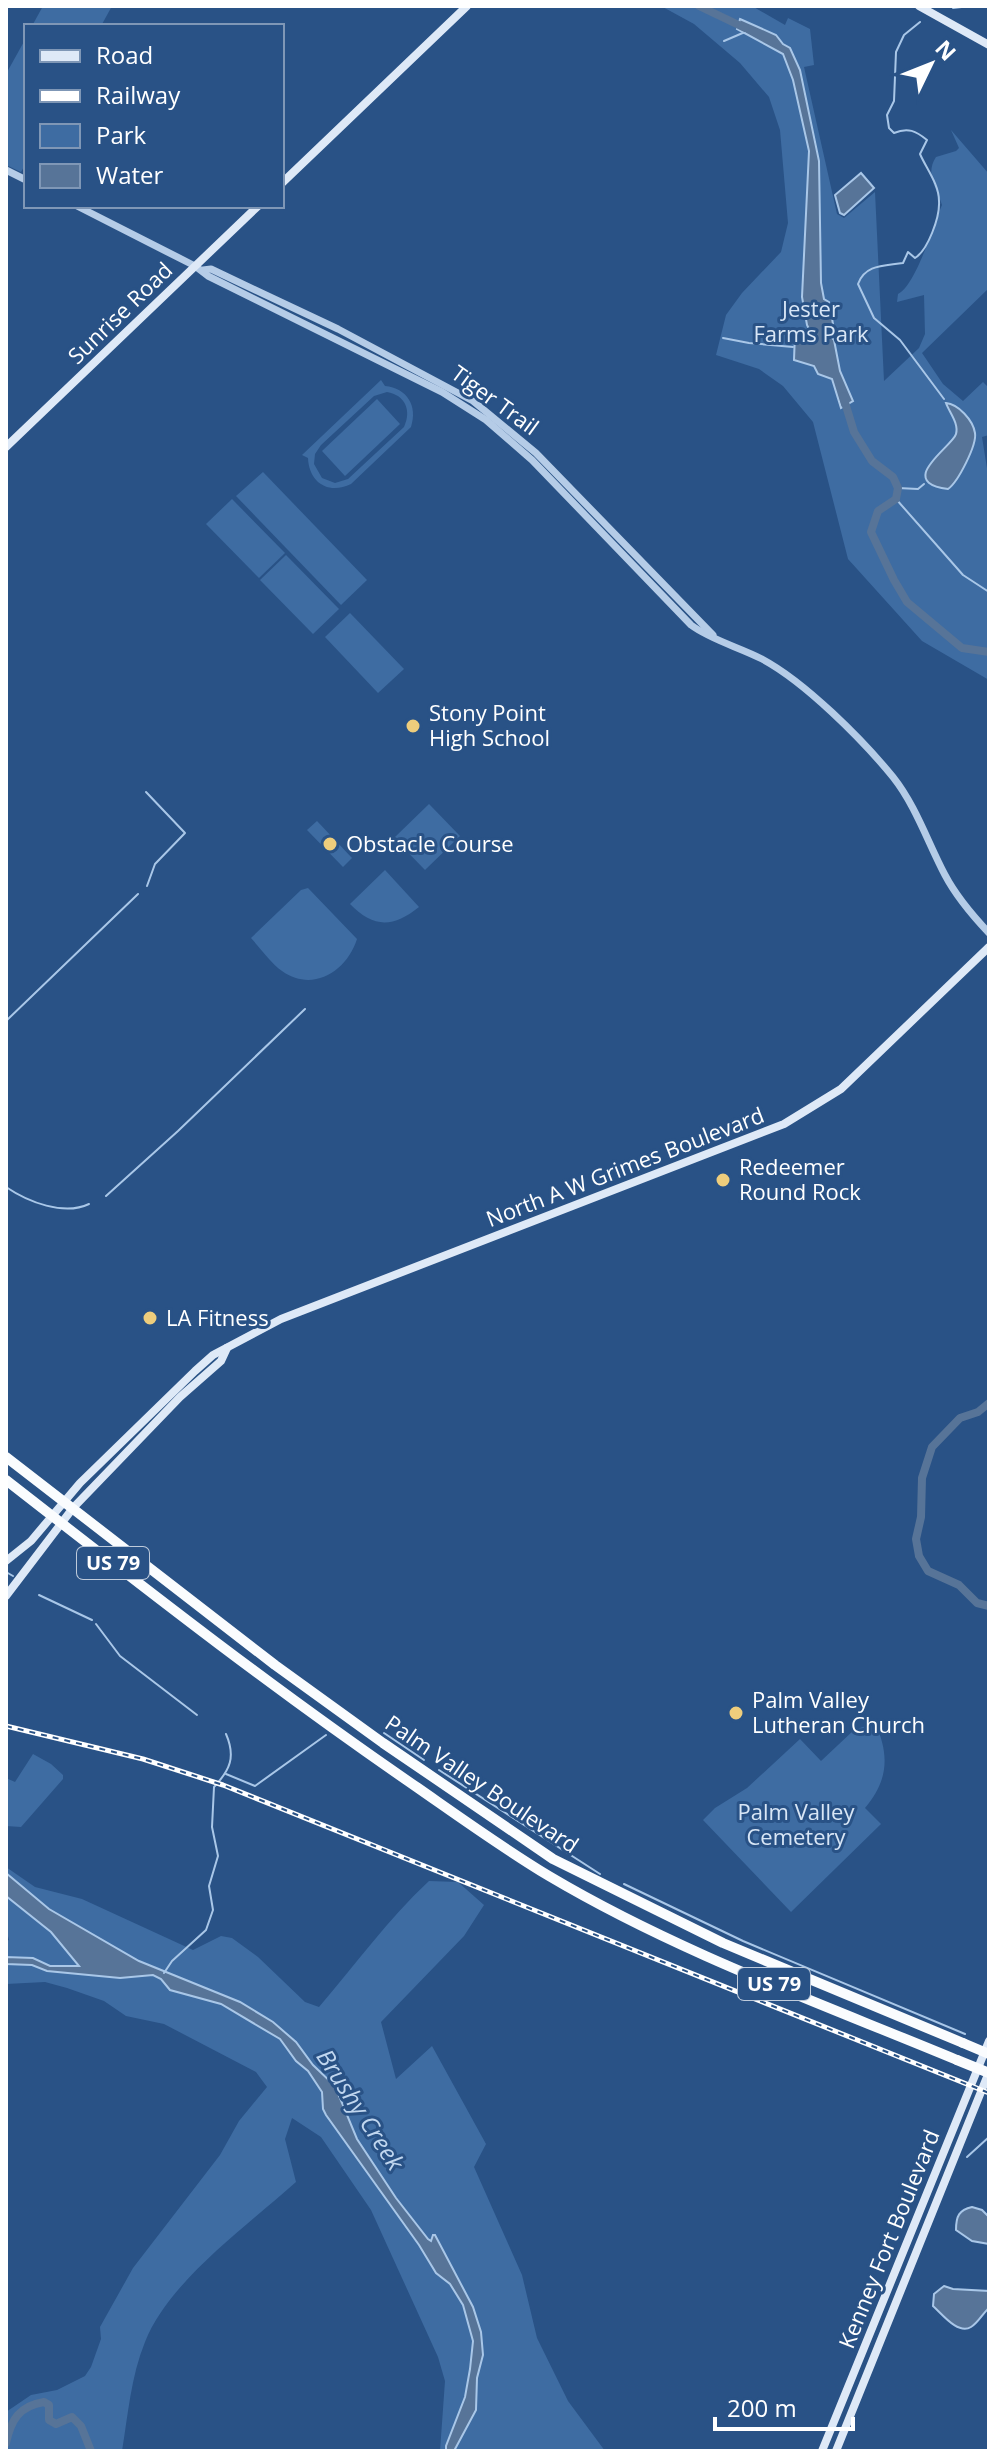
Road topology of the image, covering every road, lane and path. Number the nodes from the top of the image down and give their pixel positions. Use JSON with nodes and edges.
{"nodes":[{"id":1,"x":467,"y":6,"type":"edge"},
{"id":2,"x":919,"y":6,"type":"edge"},
{"id":3,"x":989,"y":45,"type":"edge"},
{"id":4,"x":6,"y":170,"type":"edge"},
{"id":5,"x":24,"y":179,"type":"edge"},
{"id":6,"x":284,"y":181,"type":"edge"},
{"id":7,"x":81,"y":208,"type":"edge"},
{"id":8,"x":256,"y":208,"type":"edge"},
{"id":9,"x":199,"y":268,"type":"junction"},
{"id":10,"x":6,"y":447,"type":"edge"},
{"id":11,"x":989,"y":933,"type":"edge"},
{"id":12,"x":989,"y":947,"type":"edge"},
{"id":13,"x":227,"y":1348,"type":"junction"},
{"id":14,"x":166,"y":1399,"type":"junction"},
{"id":15,"x":132,"y":1446,"type":"junction"},
{"id":16,"x":6,"y":1457,"type":"edge"},
{"id":17,"x":6,"y":1480,"type":"edge"},
{"id":18,"x":69,"y":1504,"type":"junction"},
{"id":19,"x":56,"y":1519,"type":"junction"},
{"id":20,"x":6,"y":1561,"type":"edge"},
{"id":21,"x":6,"y":1596,"type":"edge"},
{"id":22,"x":275,"y":1665,"type":"junction"},
{"id":23,"x":248,"y":1667,"type":"junction"},
{"id":24,"x":293,"y":1679,"type":"junction"},
{"id":25,"x":267,"y":1682,"type":"junction"},
{"id":26,"x":989,"y":2041,"type":"edge"},
{"id":27,"x":989,"y":2054,"type":"edge"},
{"id":28,"x":989,"y":2072,"type":"edge"},
{"id":29,"x":822,"y":2451,"type":"edge"},
{"id":30,"x":836,"y":2451,"type":"edge"}],
"edges":[{"from":1,"to":6,"type":"main road"},
{"from":2,"to":3,"type":"main road"},
{"from":4,"to":5,"type":"street"},
{"from":7,"to":9,"type":"street","name":"Tiger Trail"},
{"from":8,"to":9,"type":"main road","name":"Sunrise Road"},
{"from":9,"to":10,"type":"main road","name":"Sunrise Road"},
{"from":9,"to":11,"type":"street","name":"Tiger Trail"},
{"from":12,"to":13,"type":"main road","name":"North A W Grimes Boulevard"},
{"from":13,"to":14,"type":"main road","name":"North A W Grimes Boulevard"},
{"from":13,"to":15,"type":"main road","name":"North A W Grimes Boulevard"},
{"from":14,"to":15,"type":"main road"},
{"from":14,"to":18,"type":"main road","name":"North A W Grimes Boulevard"},
{"from":15,"to":18,"type":"main road","name":"North A W Grimes Boulevard"},
{"from":16,"to":18,"type":"highway","name":"Palm Valley Boulevard","number":"US 79"},
{"from":17,"to":19,"type":"highway","name":"Palm Valley Boulevard","number":"US 79"},
{"from":18,"to":19,"type":"main road"},
{"from":18,"to":22,"type":"highway","name":"Palm Valley Boulevard","number":"US 79"},
{"from":19,"to":20,"type":"main road"},
{"from":19,"to":21,"type":"main road"},
{"from":19,"to":23,"type":"highway","name":"Palm Valley Boulevard","number":"US 79"},
{"from":22,"to":23,"type":"highway"},
{"from":22,"to":24,"type":"highway","name":"Palm Valley Boulevard","number":"US 79"},
{"from":23,"to":25,"type":"highway","name":"Palm Valley Boulevard","number":"US 79"},
{"from":24,"to":25,"type":"highway"},
{"from":24,"to":27,"type":"highway","name":"Palm Valley Boulevard","number":"US 79","bridge":true},
{"from":25,"to":28,"type":"highway","name":"Palm Valley Boulevard","number":"US 79","bridge":true},
{"from":26,"to":29,"type":"main road","name":"Kenney Fort Boulevard"},
{"from":28,"to":30,"type":"main road","name":"Kenney Fort Boulevard"}]}
